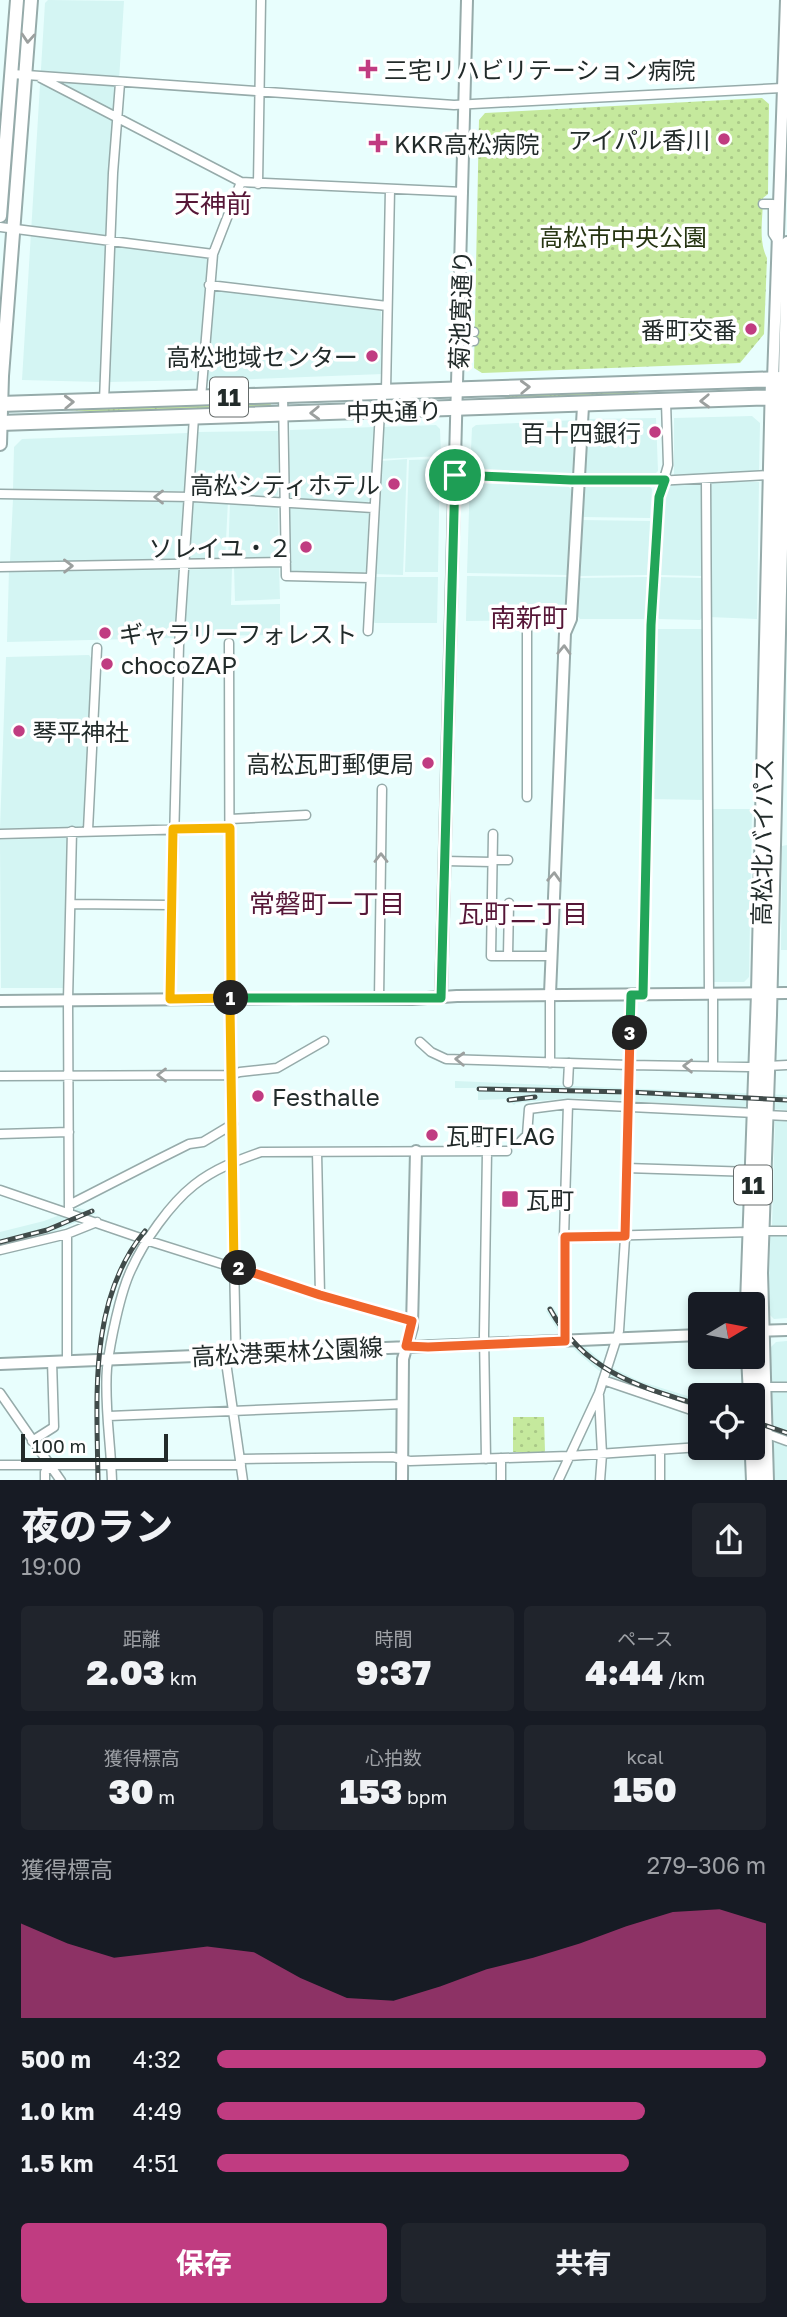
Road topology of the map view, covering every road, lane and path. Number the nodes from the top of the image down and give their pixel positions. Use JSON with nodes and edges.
{"nodes":[{"id":1,"x":17,"y":0,"type":"edge"},
{"id":2,"x":31,"y":0,"type":"edge"},
{"id":3,"x":261,"y":0,"type":"edge"},
{"id":4,"x":467,"y":0,"type":"edge"},
{"id":5,"x":786,"y":0,"type":"edge"},
{"id":6,"x":25,"y":76,"type":"junction"},
{"id":7,"x":120,"y":83,"type":"junction"},
{"id":8,"x":782,"y":88,"type":"junction"},
{"id":9,"x":259,"y":92,"type":"junction"},
{"id":10,"x":465,"y":105,"type":"junction"},
{"id":11,"x":117,"y":120,"type":"junction"},
{"id":12,"x":10,"y":131,"type":"edge"},
{"id":13,"x":7,"y":181,"type":"edge"},
{"id":14,"x":241,"y":182,"type":"junction"},
{"id":15,"x":258,"y":184,"type":"junction"},
{"id":16,"x":390,"y":190,"type":"junction"},
{"id":17,"x":463,"y":192,"type":"junction"},
{"id":18,"x":763,"y":204,"type":"dead end"},
{"id":19,"x":0,"y":216,"type":"edge"},
{"id":20,"x":6,"y":228,"type":"edge"},
{"id":21,"x":110,"y":240,"type":"junction"},
{"id":22,"x":782,"y":241,"type":"edge"},
{"id":23,"x":213,"y":254,"type":"junction"},
{"id":24,"x":209,"y":285,"type":"junction"},
{"id":25,"x":786,"y":291,"type":"edge"},
{"id":26,"x":4,"y":293,"type":"edge"},
{"id":27,"x":387,"y":306,"type":"junction"},
{"id":28,"x":459,"y":336,"type":"junction"},
{"id":29,"x":474,"y":336,"type":"dead end"},
{"id":30,"x":781,"y":379,"type":"edge"},
{"id":31,"x":457,"y":389,"type":"junction"},
{"id":32,"x":386,"y":391,"type":"junction"},
{"id":33,"x":283,"y":395,"type":"junction"},
{"id":34,"x":781,"y":397,"type":"edge"},
{"id":35,"x":201,"y":398,"type":"junction"},
{"id":36,"x":104,"y":401,"type":"junction"},
{"id":37,"x":666,"y":402,"type":"junction"},
{"id":38,"x":0,"y":404,"type":"edge"},
{"id":39,"x":583,"y":405,"type":"junction"},
{"id":40,"x":457,"y":409,"type":"junction"},
{"id":41,"x":380,"y":411,"type":"junction"},
{"id":42,"x":284,"y":414,"type":"junction"},
{"id":43,"x":194,"y":417,"type":"junction"},
{"id":44,"x":0,"y":423,"type":"edge"},
{"id":45,"x":0,"y":444,"type":"edge"},
{"id":46,"x":785,"y":444,"type":"edge"},
{"id":47,"x":455,"y":475,"type":"junction"},
{"id":48,"x":770,"y":475,"type":"junction"},
{"id":49,"x":706,"y":479,"type":"junction"},
{"id":50,"x":578,"y":480,"type":"junction"},
{"id":51,"x":665,"y":480,"type":"junction"},
{"id":52,"x":0,"y":494,"type":"edge"},
{"id":53,"x":188,"y":497,"type":"junction"},
{"id":54,"x":284,"y":501,"type":"junction"},
{"id":55,"x":373,"y":508,"type":"junction"},
{"id":56,"x":784,"y":514,"type":"edge"},
{"id":57,"x":285,"y":562,"type":"junction"},
{"id":58,"x":184,"y":564,"type":"junction"},
{"id":59,"x":0,"y":567,"type":"edge"},
{"id":60,"x":370,"y":578,"type":"junction"},
{"id":61,"x":527,"y":624,"type":"dead end"},
{"id":62,"x":368,"y":631,"type":"dead end"},
{"id":63,"x":229,"y":643,"type":"dead end"},
{"id":64,"x":97,"y":648,"type":"dead end"},
{"id":65,"x":781,"y":714,"type":"edge"},
{"id":66,"x":382,"y":789,"type":"dead end"},
{"id":67,"x":527,"y":797,"type":"dead end"},
{"id":68,"x":306,"y":815,"type":"dead end"},
{"id":69,"x":230,"y":823,"type":"junction"},
{"id":70,"x":173,"y":829,"type":"junction"},
{"id":71,"x":88,"y":830,"type":"junction"},
{"id":72,"x":72,"y":831,"type":"junction"},
{"id":73,"x":0,"y":834,"type":"edge"},
{"id":74,"x":493,"y":834,"type":"dead end"},
{"id":75,"x":508,"y":860,"type":"dead end"},
{"id":76,"x":445,"y":861,"type":"junction"},
{"id":77,"x":492,"y":862,"type":"junction"},
{"id":78,"x":509,"y":903,"type":"dead end"},
{"id":79,"x":71,"y":904,"type":"junction"},
{"id":80,"x":170,"y":905,"type":"junction"},
{"id":81,"x":508,"y":956,"type":"junction"},
{"id":82,"x":551,"y":956,"type":"junction"},
{"id":83,"x":764,"y":993,"type":"junction"},
{"id":84,"x":787,"y":993,"type":"edge"},
{"id":85,"x":550,"y":994,"type":"junction"},
{"id":86,"x":711,"y":994,"type":"junction"},
{"id":87,"x":637,"y":995,"type":"junction"},
{"id":88,"x":231,"y":998,"type":"junction"},
{"id":89,"x":441,"y":998,"type":"junction"},
{"id":90,"x":170,"y":999,"type":"junction"},
{"id":91,"x":379,"y":999,"type":"junction"},
{"id":92,"x":68,"y":1000,"type":"junction"},
{"id":93,"x":0,"y":1001,"type":"edge"},
{"id":94,"x":324,"y":1041,"type":"dead end"},
{"id":95,"x":420,"y":1042,"type":"dead end"},
{"id":96,"x":550,"y":1063,"type":"junction"},
{"id":97,"x":569,"y":1063,"type":"junction"},
{"id":98,"x":629,"y":1065,"type":"junction"},
{"id":99,"x":762,"y":1065,"type":"junction"},
{"id":100,"x":787,"y":1065,"type":"edge"},
{"id":101,"x":713,"y":1066,"type":"junction"},
{"id":102,"x":230,"y":1075,"type":"junction"},
{"id":103,"x":0,"y":1076,"type":"edge"},
{"id":104,"x":69,"y":1076,"type":"junction"},
{"id":105,"x":568,"y":1083,"type":"dead end"},
{"id":106,"x":568,"y":1104,"type":"junction"},
{"id":107,"x":629,"y":1107,"type":"junction"},
{"id":108,"x":760,"y":1114,"type":"junction"},
{"id":109,"x":787,"y":1116,"type":"edge"},
{"id":110,"x":233,"y":1124,"type":"junction"},
{"id":111,"x":69,"y":1132,"type":"junction"},
{"id":112,"x":0,"y":1134,"type":"edge"},
{"id":113,"x":520,"y":1141,"type":"dead end"},
{"id":114,"x":508,"y":1151,"type":"dead end"},
{"id":115,"x":317,"y":1152,"type":"junction"},
{"id":116,"x":416,"y":1152,"type":"junction"},
{"id":117,"x":487,"y":1152,"type":"junction"},
{"id":118,"x":233,"y":1162,"type":"junction"},
{"id":119,"x":626,"y":1168,"type":"junction"},
{"id":120,"x":753,"y":1172,"type":"junction"},
{"id":121,"x":0,"y":1190,"type":"edge"},
{"id":122,"x":69,"y":1209,"type":"junction"},
{"id":123,"x":97,"y":1222,"type":"junction"},
{"id":124,"x":787,"y":1231,"type":"edge"},
{"id":125,"x":757,"y":1232,"type":"junction"},
{"id":126,"x":67,"y":1234,"type":"junction"},
{"id":127,"x":625,"y":1236,"type":"junction"},
{"id":128,"x":565,"y":1237,"type":"junction"},
{"id":129,"x":149,"y":1241,"type":"junction"},
{"id":130,"x":0,"y":1250,"type":"edge"},
{"id":131,"x":234,"y":1266,"type":"junction"},
{"id":132,"x":750,"y":1292,"type":"edge"},
{"id":133,"x":756,"y":1292,"type":"edge"},
{"id":134,"x":320,"y":1295,"type":"junction"},
{"id":135,"x":412,"y":1321,"type":"junction"},
{"id":136,"x":787,"y":1330,"type":"edge"},
{"id":137,"x":765,"y":1331,"type":"edge"},
{"id":138,"x":688,"y":1336,"type":"edge"},
{"id":139,"x":616,"y":1340,"type":"junction"},
{"id":140,"x":565,"y":1341,"type":"junction"},
{"id":141,"x":484,"y":1345,"type":"junction"},
{"id":142,"x":406,"y":1346,"type":"junction"},
{"id":143,"x":230,"y":1354,"type":"junction"},
{"id":144,"x":110,"y":1359,"type":"junction"},
{"id":145,"x":67,"y":1361,"type":"junction"},
{"id":146,"x":52,"y":1362,"type":"junction"},
{"id":147,"x":0,"y":1364,"type":"edge"},
{"id":148,"x":603,"y":1380,"type":"junction"},
{"id":149,"x":787,"y":1387,"type":"edge"},
{"id":150,"x":765,"y":1390,"type":"edge"},
{"id":151,"x":0,"y":1393,"type":"edge"},
{"id":152,"x":598,"y":1394,"type":"junction"},
{"id":153,"x":403,"y":1404,"type":"junction"},
{"id":154,"x":688,"y":1409,"type":"edge"},
{"id":155,"x":234,"y":1410,"type":"junction"},
{"id":156,"x":109,"y":1416,"type":"junction"},
{"id":157,"x":765,"y":1438,"type":"edge"},
{"id":158,"x":32,"y":1441,"type":"junction"},
{"id":159,"x":787,"y":1441,"type":"edge"},
{"id":160,"x":688,"y":1448,"type":"edge"},
{"id":161,"x":660,"y":1450,"type":"junction"},
{"id":162,"x":602,"y":1454,"type":"junction"},
{"id":163,"x":569,"y":1456,"type":"junction"},
{"id":164,"x":501,"y":1458,"type":"junction"},
{"id":165,"x":402,"y":1459,"type":"junction"},
{"id":166,"x":486,"y":1459,"type":"junction"},
{"id":167,"x":754,"y":1460,"type":"edge"},
{"id":168,"x":761,"y":1460,"type":"edge"},
{"id":169,"x":241,"y":1462,"type":"junction"},
{"id":170,"x":0,"y":1465,"type":"edge"},
{"id":171,"x":50,"y":1466,"type":"junction"},
{"id":172,"x":112,"y":1466,"type":"junction"},
{"id":173,"x":45,"y":1480,"type":"edge"},
{"id":174,"x":61,"y":1480,"type":"edge"},
{"id":175,"x":112,"y":1480,"type":"edge"},
{"id":176,"x":243,"y":1480,"type":"edge"},
{"id":177,"x":402,"y":1480,"type":"edge"},
{"id":178,"x":500,"y":1480,"type":"edge"},
{"id":179,"x":558,"y":1480,"type":"edge"},
{"id":180,"x":600,"y":1480,"type":"edge"},
{"id":181,"x":660,"y":1480,"type":"edge"},
{"id":182,"x":754,"y":1480,"type":"edge"},
{"id":183,"x":766,"y":1480,"type":"edge"}],
"edges":[{"from":1,"to":6,"type":"main road"},
{"from":2,"to":6,"type":"main road","one_way":true},
{"from":3,"to":9,"type":"street"},
{"from":4,"to":10,"type":"street","name":"菊池寛通り"},
{"from":5,"to":8,"type":"street"},
{"from":6,"to":7,"type":"street"},
{"from":6,"to":11,"type":"street"},
{"from":6,"to":12,"type":"main road"},
{"from":7,"to":9,"type":"street"},
{"from":7,"to":11,"type":"street"},
{"from":8,"to":10,"type":"street"},
{"from":8,"to":22,"type":"street"},
{"from":9,"to":10,"type":"street"},
{"from":9,"to":15,"type":"street"},
{"from":10,"to":17,"type":"street","name":"菊池寛通り"},
{"from":11,"to":14,"type":"street"},
{"from":11,"to":21,"type":"street"},
{"from":12,"to":13,"type":"main road"},
{"from":13,"to":19,"type":"main road"},
{"from":13,"to":20,"type":"main road"},
{"from":14,"to":15,"type":"street"},
{"from":14,"to":23,"type":"street"},
{"from":15,"to":16,"type":"street"},
{"from":16,"to":17,"type":"street"},
{"from":16,"to":27,"type":"street"},
{"from":17,"to":28,"type":"street","name":"菊池寛通り"},
{"from":18,"to":22,"type":"street"},
{"from":20,"to":21,"type":"street"},
{"from":20,"to":26,"type":"main road"},
{"from":21,"to":23,"type":"street"},
{"from":21,"to":36,"type":"street"},
{"from":22,"to":25,"type":"street"},
{"from":22,"to":30,"type":"street"},
{"from":23,"to":24,"type":"street"},
{"from":24,"to":27,"type":"street"},
{"from":24,"to":35,"type":"street"},
{"from":25,"to":30,"type":"street"},
{"from":26,"to":38,"type":"main road"},
{"from":27,"to":32,"type":"street"},
{"from":28,"to":29,"type":"street"},
{"from":28,"to":31,"type":"street","name":"菊池寛通り"},
{"from":31,"to":30,"type":"highway","name":"中央通り","number":"11","one_way":true},
{"from":30,"to":34,"type":"highway","name":"高松北バイパス","number":"11"},
{"from":31,"to":32,"type":"highway","name":"中央通り","number":"11"},
{"from":31,"to":40,"type":"street","name":"菊池寛通り"},
{"from":32,"to":33,"type":"highway","name":"中央通り","number":"11"},
{"from":33,"to":35,"type":"highway","name":"中央通り","number":"11"},
{"from":33,"to":42,"type":"street"},
{"from":34,"to":37,"type":"highway","name":"中央通り","number":"11","one_way":true},
{"from":34,"to":46,"type":"highway","name":"高松北バイパス","number":"11"},
{"from":34,"to":48,"type":"highway","name":"高松北バイパス","number":"11"},
{"from":35,"to":36,"type":"highway","name":"中央通り","number":"11"},
{"from":38,"to":36,"type":"highway","name":"中央通り","number":"11","one_way":true},
{"from":37,"to":39,"type":"highway","name":"中央通り","number":"11"},
{"from":37,"to":51,"type":"street"},
{"from":38,"to":44,"type":"main road"},
{"from":39,"to":40,"type":"highway","name":"中央通り","number":"11"},
{"from":39,"to":50,"type":"street"},
{"from":40,"to":41,"type":"highway","name":"中央通り","number":"11"},
{"from":40,"to":47,"type":"street","name":"菊池寛通り"},
{"from":41,"to":42,"type":"highway","name":"中央通り","number":"11","one_way":true},
{"from":41,"to":55,"type":"street"},
{"from":42,"to":43,"type":"highway","name":"中央通り","number":"11"},
{"from":42,"to":54,"type":"street"},
{"from":43,"to":44,"type":"highway","name":"中央通り","number":"11"},
{"from":43,"to":53,"type":"street"},
{"from":44,"to":45,"type":"main road"},
{"from":46,"to":56,"type":"highway","name":"高松北バイパス","number":"11"},
{"from":47,"to":50,"type":"street"},
{"from":47,"to":76,"type":"street","name":"菊池寛通り"},
{"from":48,"to":49,"type":"street"},
{"from":48,"to":83,"type":"highway","name":"高松北バイパス","number":"11"},
{"from":49,"to":51,"type":"street"},
{"from":49,"to":86,"type":"street"},
{"from":50,"to":51,"type":"street"},
{"from":82,"to":50,"type":"street","one_way":true},
{"from":51,"to":87,"type":"street"},
{"from":53,"to":52,"type":"street","one_way":true},
{"from":53,"to":54,"type":"street"},
{"from":53,"to":58,"type":"street"},
{"from":54,"to":55,"type":"street"},
{"from":54,"to":57,"type":"street"},
{"from":55,"to":60,"type":"street"},
{"from":56,"to":65,"type":"highway","name":"高松北バイパス","number":"11"},
{"from":57,"to":58,"type":"street"},
{"from":57,"to":60,"type":"street"},
{"from":59,"to":58,"type":"street","one_way":true},
{"from":58,"to":70,"type":"street"},
{"from":60,"to":62,"type":"street"},
{"from":61,"to":67,"type":"street"},
{"from":63,"to":69,"type":"street"},
{"from":64,"to":71,"type":"street"},
{"from":65,"to":83,"type":"highway","name":"高松北バイパス","number":"11"},
{"from":91,"to":66,"type":"street","one_way":true},
{"from":68,"to":69,"type":"street"},
{"from":69,"to":70,"type":"street"},
{"from":69,"to":88,"type":"street"},
{"from":70,"to":71,"type":"street"},
{"from":70,"to":80,"type":"street"},
{"from":71,"to":72,"type":"street"},
{"from":72,"to":73,"type":"street"},
{"from":72,"to":79,"type":"street"},
{"from":74,"to":77,"type":"street"},
{"from":75,"to":77,"type":"street"},
{"from":76,"to":77,"type":"street"},
{"from":76,"to":89,"type":"street","name":"菊池寛通り"},
{"from":77,"to":81,"type":"street"},
{"from":78,"to":81,"type":"street"},
{"from":79,"to":80,"type":"street"},
{"from":79,"to":92,"type":"street"},
{"from":80,"to":90,"type":"street"},
{"from":81,"to":82,"type":"street"},
{"from":82,"to":85,"type":"street"},
{"from":83,"to":84,"type":"street"},
{"from":83,"to":86,"type":"street"},
{"from":83,"to":99,"type":"highway","name":"高松北バイパス","number":"11"},
{"from":85,"to":87,"type":"street"},
{"from":85,"to":89,"type":"street"},
{"from":85,"to":96,"type":"street"},
{"from":86,"to":87,"type":"street"},
{"from":86,"to":101,"type":"street"},
{"from":87,"to":98,"type":"street"},
{"from":88,"to":90,"type":"street"},
{"from":88,"to":91,"type":"street"},
{"from":88,"to":102,"type":"street"},
{"from":89,"to":91,"type":"street"},
{"from":90,"to":92,"type":"street"},
{"from":92,"to":93,"type":"street"},
{"from":92,"to":104,"type":"street"},
{"from":94,"to":102,"type":"street"},
{"from":96,"to":95,"type":"street","one_way":true},
{"from":96,"to":97,"type":"street"},
{"from":97,"to":98,"type":"street"},
{"from":97,"to":105,"type":"street"},
{"from":101,"to":98,"type":"street","one_way":true},
{"from":98,"to":107,"type":"street"},
{"from":99,"to":100,"type":"street"},
{"from":99,"to":101,"type":"street"},
{"from":99,"to":108,"type":"highway","name":"高松北バイパス","number":"11"},
{"from":102,"to":104,"type":"street","one_way":true},
{"from":102,"to":110,"type":"street"},
{"from":103,"to":104,"type":"street"},
{"from":104,"to":111,"type":"street"},
{"from":106,"to":107,"type":"street"},
{"from":106,"to":113,"type":"street"},
{"from":106,"to":128,"type":"street"},
{"from":107,"to":108,"type":"street"},
{"from":107,"to":119,"type":"street"},
{"from":108,"to":109,"type":"street"},
{"from":108,"to":120,"type":"highway","name":"高松北バイパス","number":"11"},
{"from":108,"to":125,"type":"highway","name":"高松北バイパス","number":"11"},
{"from":110,"to":118,"type":"street"},
{"from":110,"to":122,"type":"street"},
{"from":111,"to":112,"type":"street"},
{"from":111,"to":122,"type":"street"},
{"from":114,"to":117,"type":"street"},
{"from":115,"to":116,"type":"street"},
{"from":115,"to":118,"type":"street"},
{"from":115,"to":134,"type":"street"},
{"from":116,"to":117,"type":"street"},
{"from":116,"to":135,"type":"street"},
{"from":117,"to":141,"type":"street"},
{"from":118,"to":129,"type":"street"},
{"from":118,"to":131,"type":"street"},
{"from":119,"to":120,"type":"street"},
{"from":119,"to":127,"type":"street"},
{"from":120,"to":125,"type":"highway","name":"高松北バイパス","number":"11"},
{"from":121,"to":122,"type":"street"},
{"from":122,"to":123,"type":"street"},
{"from":123,"to":126,"type":"street"},
{"from":123,"to":129,"type":"street"},
{"from":124,"to":125,"type":"street"},
{"from":125,"to":127,"type":"street"},
{"from":125,"to":132,"type":"highway","name":"高松北バイパス","number":"11"},
{"from":125,"to":133,"type":"highway","name":"高松北バイパス","number":"11"},
{"from":126,"to":130,"type":"street"},
{"from":126,"to":145,"type":"street"},
{"from":127,"to":128,"type":"street"},
{"from":127,"to":139,"type":"street"},
{"from":128,"to":140,"type":"street"},
{"from":129,"to":131,"type":"street"},
{"from":129,"to":144,"type":"street"},
{"from":131,"to":134,"type":"street"},
{"from":131,"to":143,"type":"street"},
{"from":134,"to":135,"type":"street"},
{"from":135,"to":142,"type":"street"},
{"from":136,"to":137,"type":"street"},
{"from":138,"to":139,"type":"street","name":"高松港栗林公園線"},
{"from":139,"to":140,"type":"street","name":"高松港栗林公園線"},
{"from":139,"to":148,"type":"street"},
{"from":140,"to":141,"type":"street","name":"高松港栗林公園線"},
{"from":141,"to":142,"type":"street","name":"高松港栗林公園線"},
{"from":141,"to":166,"type":"street"},
{"from":142,"to":143,"type":"street","name":"高松港栗林公園線"},
{"from":142,"to":153,"type":"street"},
{"from":143,"to":144,"type":"street","name":"高松港栗林公園線"},
{"from":143,"to":155,"type":"street"},
{"from":144,"to":145,"type":"street","name":"高松港栗林公園線"},
{"from":144,"to":156,"type":"street"},
{"from":145,"to":146,"type":"street","name":"高松港栗林公園線"},
{"from":146,"to":147,"type":"street","name":"高松港栗林公園線"},
{"from":146,"to":158,"type":"street"},
{"from":148,"to":152,"type":"street"},
{"from":148,"to":154,"type":"street"},
{"from":149,"to":150,"type":"street"},
{"from":151,"to":158,"type":"street"},
{"from":152,"to":162,"type":"street"},
{"from":152,"to":163,"type":"street"},
{"from":153,"to":155,"type":"street"},
{"from":153,"to":165,"type":"street"},
{"from":155,"to":156,"type":"street"},
{"from":155,"to":169,"type":"street"},
{"from":156,"to":172,"type":"street"},
{"from":157,"to":159,"type":"street"},
{"from":158,"to":171,"type":"street"},
{"from":160,"to":161,"type":"street"},
{"from":161,"to":162,"type":"street"},
{"from":161,"to":181,"type":"street"},
{"from":162,"to":163,"type":"street"},
{"from":162,"to":180,"type":"street"},
{"from":163,"to":164,"type":"street"},
{"from":163,"to":179,"type":"street"},
{"from":164,"to":166,"type":"street"},
{"from":164,"to":178,"type":"street"},
{"from":165,"to":166,"type":"street"},
{"from":165,"to":169,"type":"street"},
{"from":165,"to":177,"type":"street"},
{"from":167,"to":182,"type":"highway","name":"高松北バイパス","number":"11"},
{"from":168,"to":183,"type":"highway","name":"高松北バイパス","number":"11"},
{"from":169,"to":172,"type":"street"},
{"from":169,"to":176,"type":"street"},
{"from":170,"to":171,"type":"street"},
{"from":171,"to":172,"type":"street"},
{"from":171,"to":173,"type":"street"},
{"from":171,"to":174,"type":"street"},
{"from":172,"to":175,"type":"street"}]}
